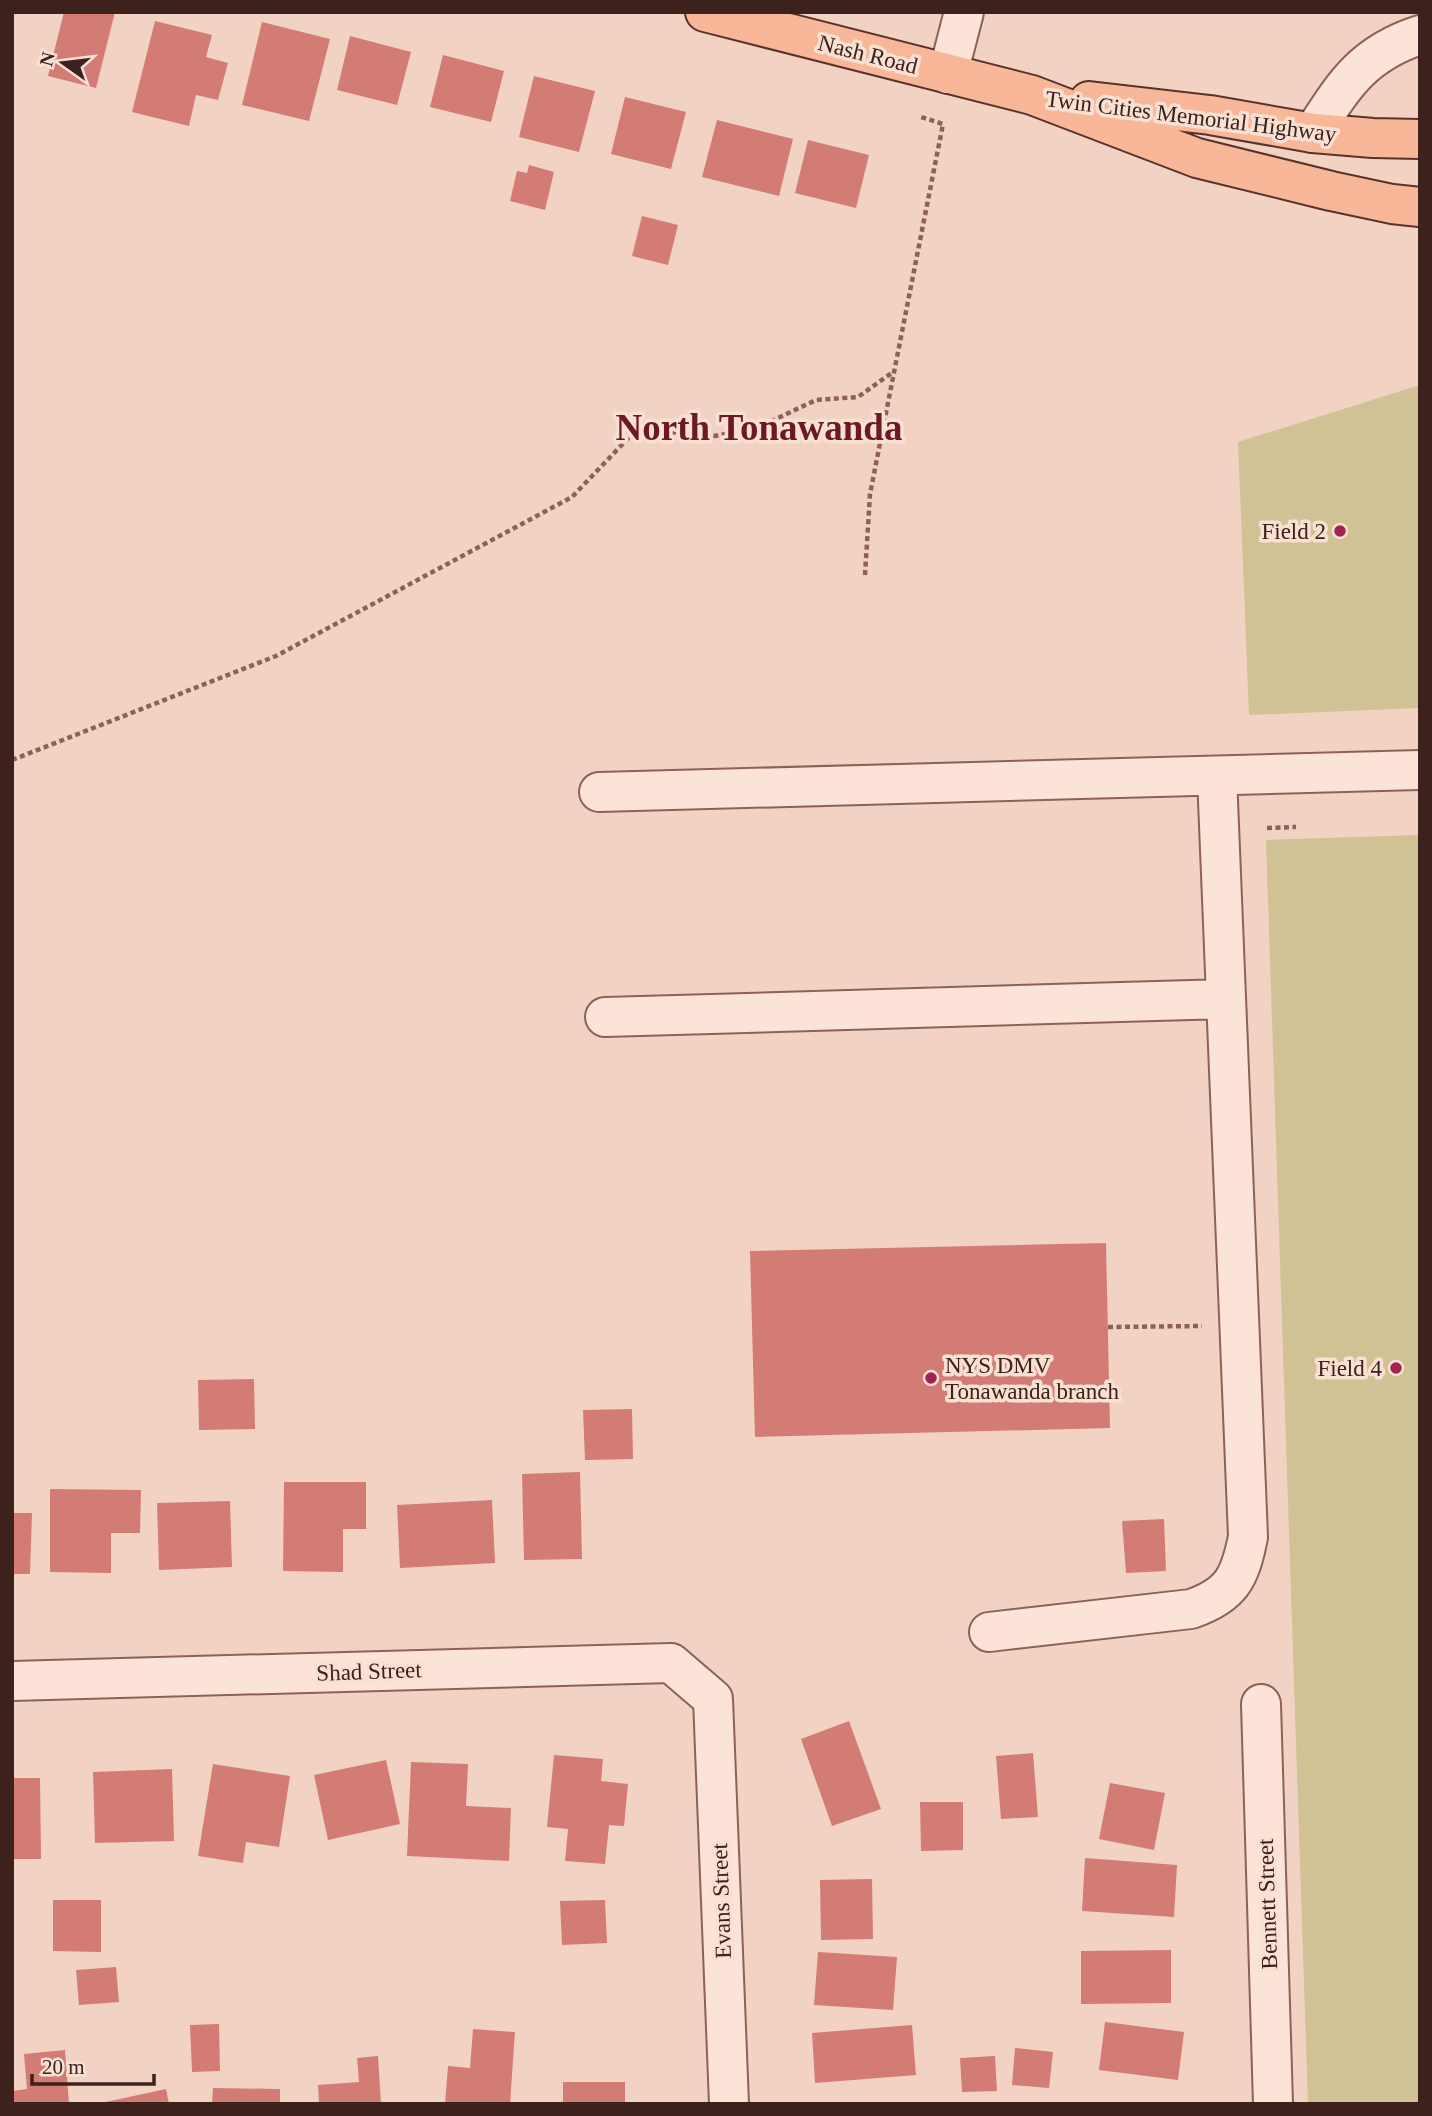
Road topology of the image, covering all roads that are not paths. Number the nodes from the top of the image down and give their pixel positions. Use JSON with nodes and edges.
{"nodes":[{"id":1,"x":705,"y":12,"type":"edge"},
{"id":2,"x":964,"y":12,"type":"edge"},
{"id":3,"x":1420,"y":35,"type":"edge"},
{"id":4,"x":948,"y":74,"type":"junction"},
{"id":5,"x":1032,"y":95,"type":"junction"},
{"id":6,"x":1313,"y":133,"type":"junction"},
{"id":7,"x":1420,"y":139,"type":"edge"},
{"id":8,"x":1420,"y":207,"type":"edge"},
{"id":9,"x":1420,"y":771,"type":"edge"},
{"id":10,"x":1217,"y":776,"type":"junction"},
{"id":11,"x":599,"y":792,"type":"dead end"},
{"id":12,"x":1226,"y":999,"type":"junction"},
{"id":13,"x":605,"y":1017,"type":"dead end"},
{"id":14,"x":989,"y":1632,"type":"dead end"},
{"id":15,"x":12,"y":1681,"type":"edge"},
{"id":16,"x":713,"y":1699,"type":"joint"},
{"id":17,"x":1261,"y":1704,"type":"dead end"},
{"id":18,"x":729,"y":2104,"type":"edge"},
{"id":19,"x":1273,"y":2104,"type":"edge"}],
"edges":[{"from":1,"to":4,"type":"main road","name":"Nash Road"},
{"from":2,"to":4,"type":"street"},
{"from":3,"to":6,"type":"street"},
{"from":4,"to":5,"type":"main road","name":"Nash Road"},
{"from":5,"to":6,"type":"main road","name":"Twin Cities Memorial Highway"},
{"from":5,"to":8,"type":"main road","name":"Twin Cities Memorial Highway"},
{"from":6,"to":7,"type":"main road","name":"Twin Cities Memorial Highway"},
{"from":9,"to":10,"type":"street"},
{"from":10,"to":11,"type":"street"},
{"from":10,"to":12,"type":"street"},
{"from":12,"to":13,"type":"street"},
{"from":12,"to":14,"type":"street"},
{"from":15,"to":16,"type":"street","name":"Shad Street"},
{"from":16,"to":18,"type":"street","name":"Evans Street"},
{"from":17,"to":19,"type":"street","name":"Bennett Street"}]}
